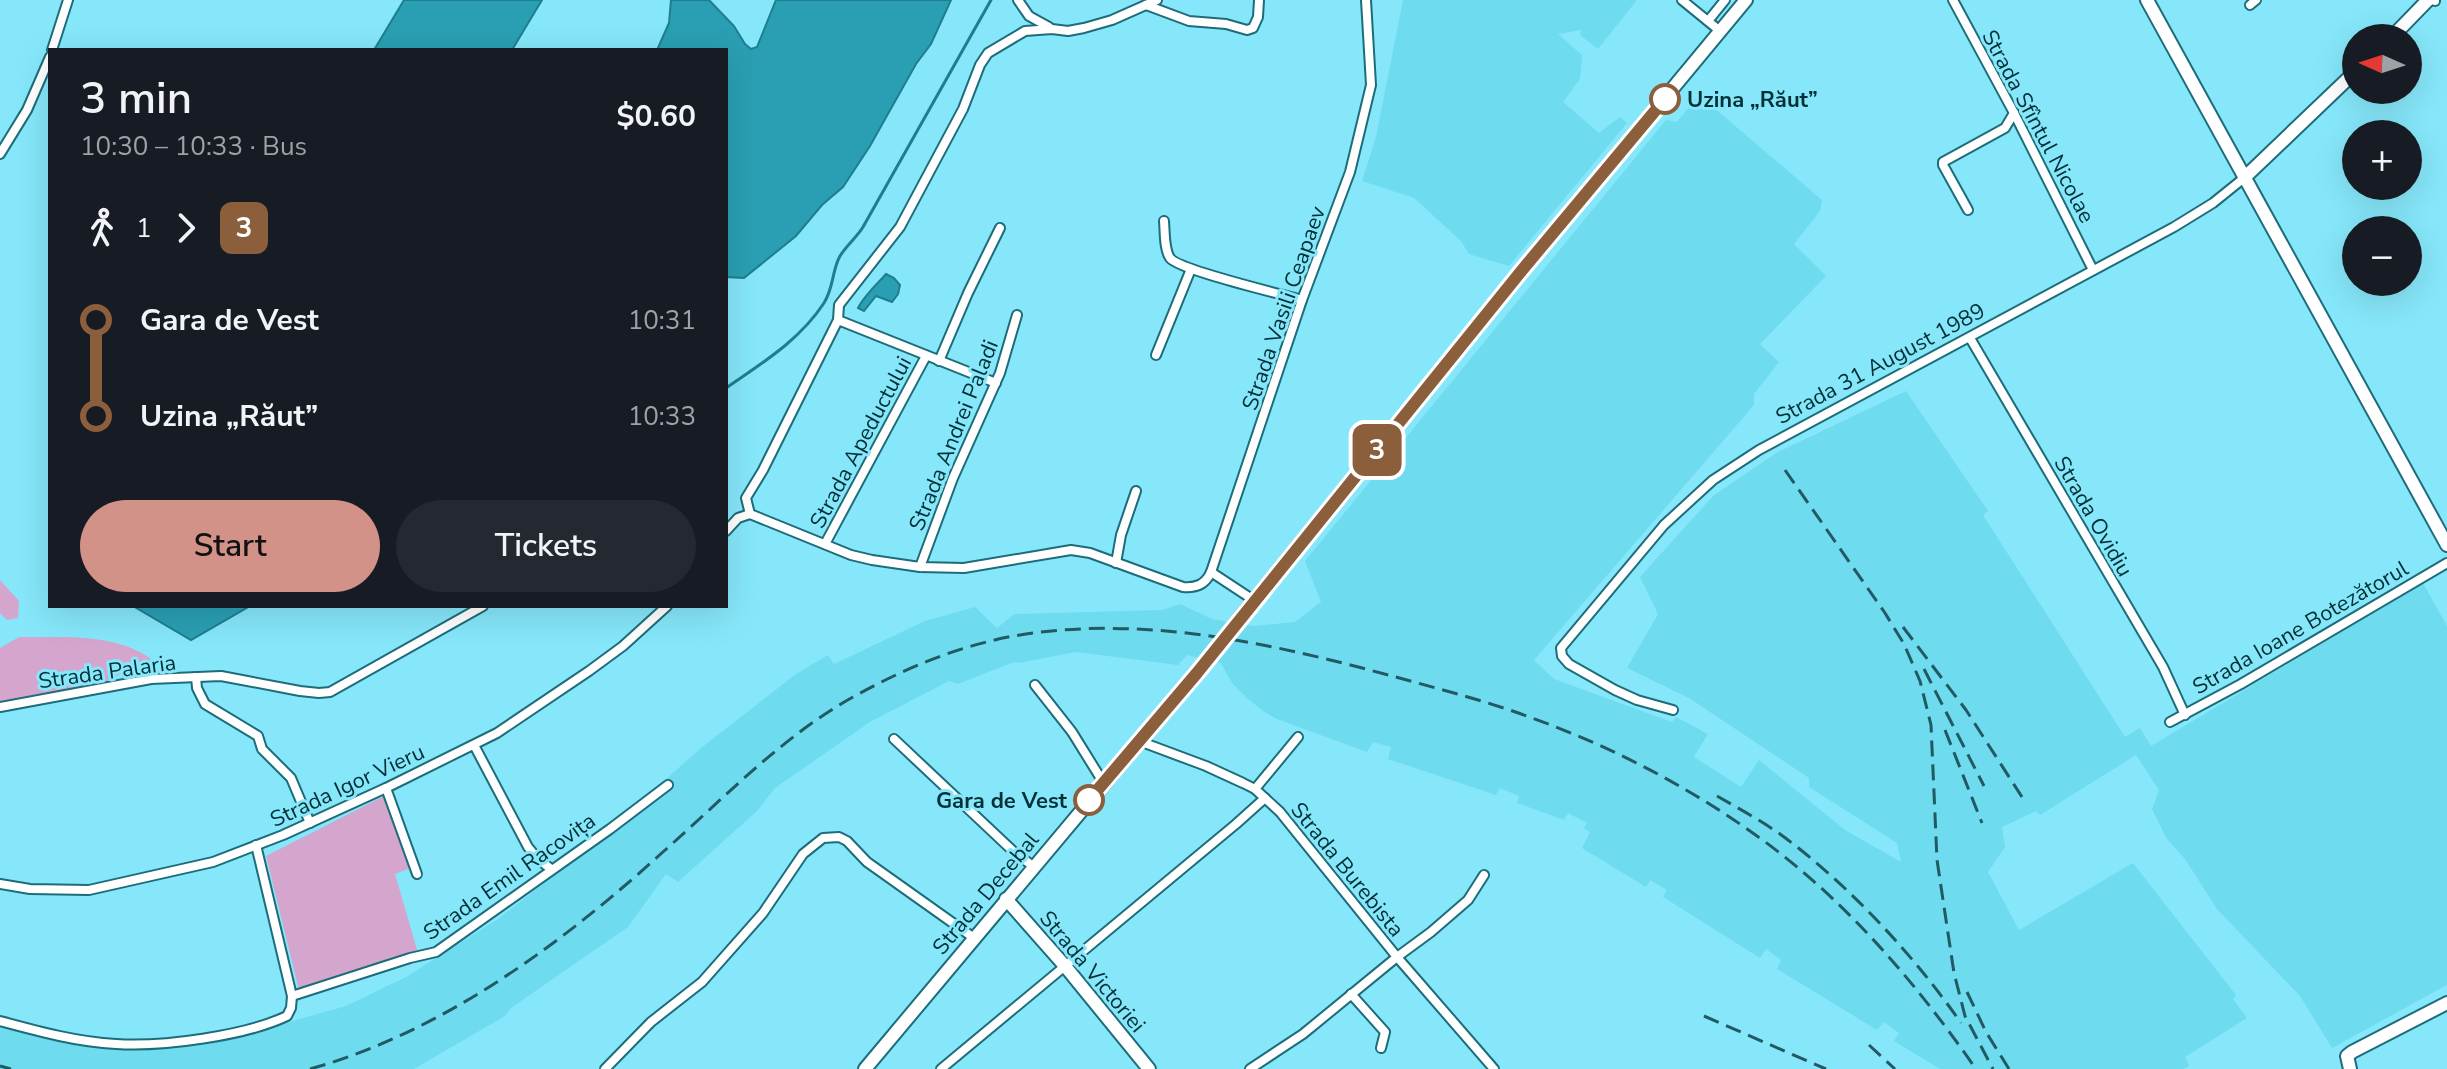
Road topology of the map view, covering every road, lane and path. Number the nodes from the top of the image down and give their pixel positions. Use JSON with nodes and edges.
{"nodes":[{"id":1,"x":68,"y":0,"type":"edge"},
{"id":2,"x":1018,"y":0,"type":"edge"},
{"id":3,"x":1157,"y":0,"type":"edge"},
{"id":4,"x":1259,"y":0,"type":"edge"},
{"id":5,"x":1366,"y":0,"type":"edge"},
{"id":6,"x":1682,"y":0,"type":"edge"},
{"id":7,"x":1725,"y":0,"type":"edge"},
{"id":8,"x":1746,"y":0,"type":"edge"},
{"id":9,"x":2147,"y":0,"type":"edge"},
{"id":10,"x":2428,"y":0,"type":"edge"},
{"id":11,"x":1957,"y":2,"type":"edge"},
{"id":12,"x":1145,"y":5,"type":"junction"},
{"id":13,"x":1708,"y":21,"type":"junction"},
{"id":14,"x":2405,"y":24,"type":"edge"},
{"id":15,"x":1052,"y":29,"type":"junction"},
{"id":16,"x":1720,"y":31,"type":"junction"},
{"id":17,"x":53,"y":48,"type":"edge"},
{"id":18,"x":48,"y":62,"type":"edge"},
{"id":19,"x":2342,"y":84,"type":"edge"},
{"id":20,"x":2014,"y":113,"type":"junction"},
{"id":21,"x":0,"y":154,"type":"edge"},
{"id":22,"x":2244,"y":178,"type":"junction"},
{"id":23,"x":1968,"y":210,"type":"dead end"},
{"id":24,"x":1164,"y":221,"type":"dead end"},
{"id":25,"x":1000,"y":228,"type":"dead end"},
{"id":26,"x":1191,"y":269,"type":"junction"},
{"id":27,"x":2093,"y":270,"type":"junction"},
{"id":28,"x":1302,"y":300,"type":"junction"},
{"id":29,"x":1017,"y":315,"type":"dead end"},
{"id":30,"x":838,"y":320,"type":"junction"},
{"id":31,"x":1970,"y":338,"type":"junction"},
{"id":32,"x":1156,"y":355,"type":"dead end"},
{"id":33,"x":926,"y":356,"type":"junction"},
{"id":34,"x":939,"y":361,"type":"junction"},
{"id":35,"x":996,"y":383,"type":"junction"},
{"id":36,"x":1136,"y":491,"type":"dead end"},
{"id":37,"x":750,"y":514,"type":"junction"},
{"id":38,"x":728,"y":529,"type":"edge"},
{"id":39,"x":825,"y":544,"type":"junction"},
{"id":40,"x":2447,"y":545,"type":"edge"},
{"id":41,"x":1116,"y":563,"type":"junction"},
{"id":42,"x":2447,"y":563,"type":"edge"},
{"id":43,"x":920,"y":567,"type":"junction"},
{"id":44,"x":1211,"y":572,"type":"junction"},
{"id":45,"x":1255,"y":601,"type":"junction"},
{"id":46,"x":479,"y":608,"type":"edge"},
{"id":47,"x":665,"y":608,"type":"edge"},
{"id":48,"x":196,"y":677,"type":"junction"},
{"id":49,"x":1035,"y":685,"type":"dead end"},
{"id":50,"x":0,"y":707,"type":"edge"},
{"id":51,"x":1673,"y":710,"type":"dead end"},
{"id":52,"x":2185,"y":715,"type":"junction"},
{"id":53,"x":2170,"y":722,"type":"dead end"},
{"id":54,"x":1298,"y":737,"type":"dead end"},
{"id":55,"x":894,"y":739,"type":"dead end"},
{"id":56,"x":1139,"y":741,"type":"junction"},
{"id":57,"x":474,"y":745,"type":"junction"},
{"id":58,"x":1103,"y":782,"type":"junction"},
{"id":59,"x":668,"y":785,"type":"dead end"},
{"id":60,"x":386,"y":788,"type":"junction"},
{"id":61,"x":1255,"y":789,"type":"junction"},
{"id":62,"x":1265,"y":798,"type":"junction"},
{"id":63,"x":310,"y":823,"type":"junction"},
{"id":64,"x":256,"y":845,"type":"junction"},
{"id":65,"x":1033,"y":866,"type":"junction"},
{"id":66,"x":551,"y":869,"type":"junction"},
{"id":67,"x":417,"y":874,"type":"dead end"},
{"id":68,"x":1484,"y":875,"type":"dead end"},
{"id":69,"x":0,"y":884,"type":"edge"},
{"id":70,"x":1006,"y":899,"type":"junction"},
{"id":71,"x":974,"y":938,"type":"junction"},
{"id":72,"x":1397,"y":957,"type":"junction"},
{"id":73,"x":1065,"y":966,"type":"junction"},
{"id":74,"x":1351,"y":994,"type":"junction"},
{"id":75,"x":292,"y":996,"type":"junction"},
{"id":76,"x":2447,"y":1003,"type":"edge"},
{"id":77,"x":0,"y":1021,"type":"edge"},
{"id":78,"x":1381,"y":1048,"type":"dead end"},
{"id":79,"x":605,"y":1069,"type":"edge"},
{"id":80,"x":865,"y":1069,"type":"edge"},
{"id":81,"x":941,"y":1069,"type":"edge"},
{"id":82,"x":1149,"y":1069,"type":"edge"},
{"id":83,"x":1250,"y":1069,"type":"edge"},
{"id":84,"x":1494,"y":1069,"type":"edge"},
{"id":85,"x":2350,"y":1069,"type":"edge"}],
"edges":[{"from":1,"to":17,"type":"street"},
{"from":2,"to":15,"type":"street"},
{"from":3,"to":12,"type":"street"},
{"from":4,"to":12,"type":"street"},
{"from":5,"to":28,"type":"street","name":"Strada Vasili Ceapaev"},
{"from":6,"to":13,"type":"street"},
{"from":7,"to":13,"type":"street"},
{"from":8,"to":16,"type":"main road","name":"Strada Decebal"},
{"from":9,"to":22,"type":"main road"},
{"from":10,"to":14,"type":"main road"},
{"from":11,"to":20,"type":"street","name":"Strada Sfîntul Nicolae"},
{"from":12,"to":15,"type":"street"},
{"from":13,"to":16,"type":"street"},
{"from":15,"to":30,"type":"street"},
{"from":16,"to":45,"type":"main road","name":"Strada Decebal"},
{"from":18,"to":21,"type":"street"},
{"from":19,"to":22,"type":"main road","name":"Strada 31 August 1989"},
{"from":20,"to":23,"type":"street"},
{"from":20,"to":27,"type":"street","name":"Strada Sfîntul Nicolae"},
{"from":22,"to":27,"type":"street","name":"Strada 31 August 1989"},
{"from":22,"to":40,"type":"main road"},
{"from":24,"to":26,"type":"street"},
{"from":25,"to":34,"type":"street","name":"Strada Apeductului"},
{"from":26,"to":28,"type":"street"},
{"from":26,"to":32,"type":"street"},
{"from":27,"to":31,"type":"street","name":"Strada 31 August 1989"},
{"from":28,"to":44,"type":"street","name":"Strada Vasili Ceapaev"},
{"from":29,"to":35,"type":"street","name":"Strada Andrei Paladi"},
{"from":30,"to":33,"type":"street"},
{"from":30,"to":37,"type":"street"},
{"from":31,"to":51,"type":"street","name":"Strada 31 August 1989"},
{"from":31,"to":52,"type":"street","name":"Strada Ovidiu"},
{"from":33,"to":34,"type":"street"},
{"from":33,"to":39,"type":"street","name":"Strada Apeductului"},
{"from":34,"to":35,"type":"street"},
{"from":35,"to":43,"type":"street","name":"Strada Andrei Paladi"},
{"from":36,"to":41,"type":"street"},
{"from":37,"to":38,"type":"street"},
{"from":37,"to":39,"type":"street"},
{"from":39,"to":43,"type":"street"},
{"from":41,"to":43,"type":"street"},
{"from":41,"to":44,"type":"street"},
{"from":42,"to":52,"type":"street","name":"Strada Ioane Botezătorul"},
{"from":44,"to":45,"type":"street"},
{"from":45,"to":56,"type":"main road","name":"Strada Decebal","bridge":true},
{"from":46,"to":48,"type":"street","name":"Strada Palaria"},
{"from":47,"to":57,"type":"street","name":"Strada Igor Vieru"},
{"from":48,"to":50,"type":"street","name":"Strada Palaria"},
{"from":48,"to":63,"type":"street"},
{"from":49,"to":58,"type":"street"},
{"from":52,"to":53,"type":"street","name":"Strada Ioane Botezătorul"},
{"from":54,"to":61,"type":"street"},
{"from":55,"to":65,"type":"street"},
{"from":56,"to":58,"type":"main road","name":"Strada Decebal"},
{"from":56,"to":61,"type":"street","name":"Strada Burebista"},
{"from":57,"to":60,"type":"street","name":"Strada Igor Vieru"},
{"from":57,"to":66,"type":"street"},
{"from":58,"to":65,"type":"main road","name":"Strada Decebal"},
{"from":59,"to":66,"type":"street","name":"Strada Emil Racovița"},
{"from":60,"to":63,"type":"street","name":"Strada Igor Vieru"},
{"from":60,"to":67,"type":"street"},
{"from":61,"to":62,"type":"street","name":"Strada Burebista"},
{"from":62,"to":72,"type":"street","name":"Strada Burebista"},
{"from":62,"to":73,"type":"street"},
{"from":63,"to":64,"type":"street","name":"Strada Igor Vieru"},
{"from":64,"to":69,"type":"street","name":"Strada Igor Vieru"},
{"from":64,"to":75,"type":"street"},
{"from":65,"to":70,"type":"main road","name":"Strada Decebal"},
{"from":66,"to":75,"type":"street","name":"Strada Emil Racovița"},
{"from":68,"to":72,"type":"street"},
{"from":70,"to":71,"type":"main road","name":"Strada Decebal"},
{"from":70,"to":73,"type":"main road","name":"Strada Victoriei"},
{"from":71,"to":79,"type":"street"},
{"from":71,"to":80,"type":"main road","name":"Strada Decebal"},
{"from":72,"to":74,"type":"street"},
{"from":72,"to":84,"type":"street","name":"Strada Burebista"},
{"from":73,"to":81,"type":"street"},
{"from":73,"to":82,"type":"main road","name":"Strada Victoriei"},
{"from":74,"to":78,"type":"street"},
{"from":74,"to":83,"type":"street"},
{"from":75,"to":77,"type":"street"},
{"from":76,"to":85,"type":"main road"}]}
